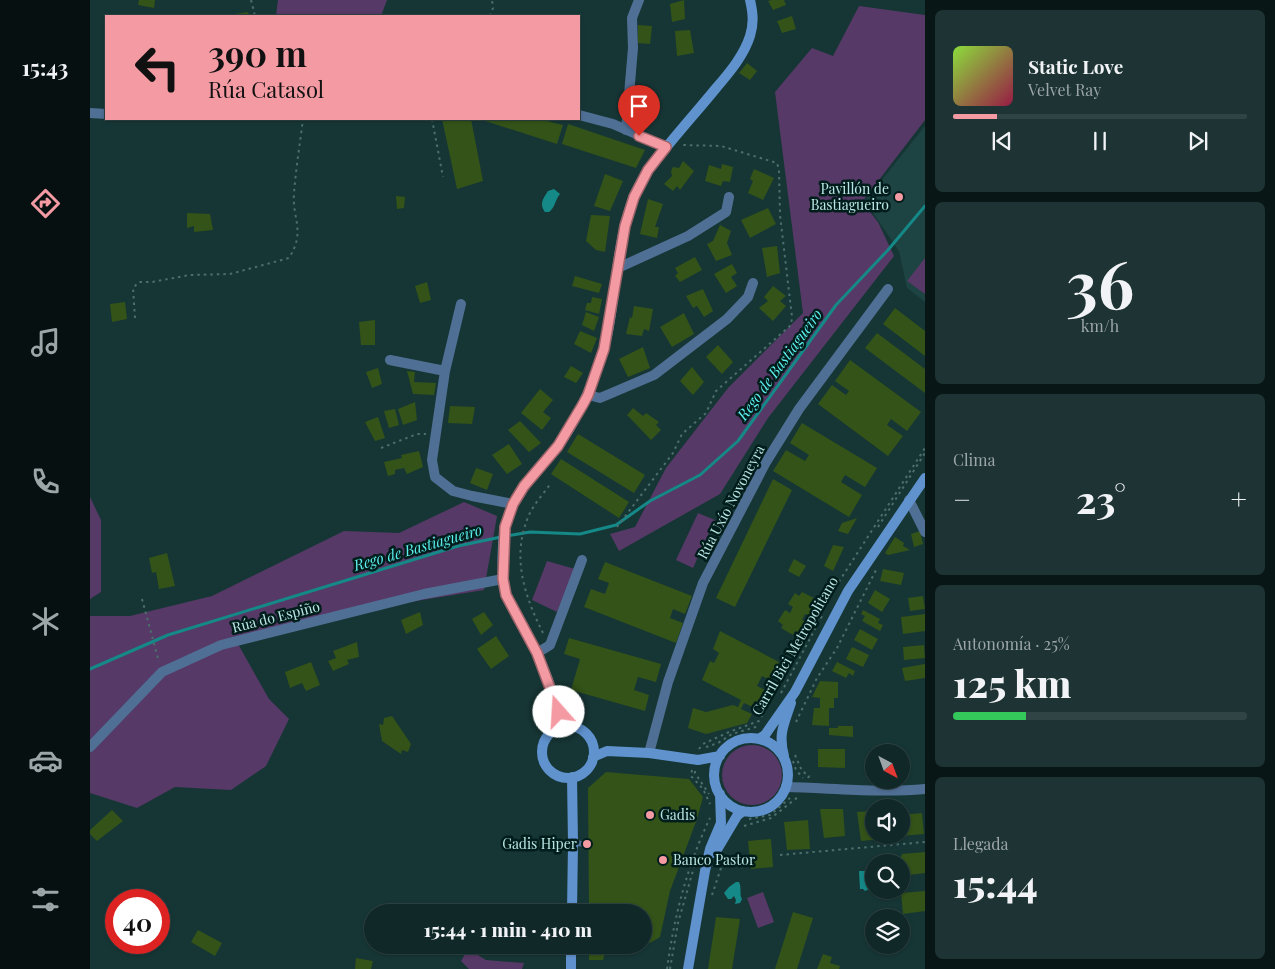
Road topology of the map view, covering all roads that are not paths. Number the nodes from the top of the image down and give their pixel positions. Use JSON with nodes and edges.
{"nodes":[{"id":1,"x":639,"y":0,"type":"edge"},
{"id":2,"x":750,"y":0,"type":"edge"},
{"id":3,"x":90,"y":113,"type":"edge"},
{"id":4,"x":105,"y":114,"type":"edge"},
{"id":5,"x":580,"y":115,"type":"edge"},
{"id":6,"x":626,"y":130,"type":"junction"},
{"id":7,"x":666,"y":147,"type":"junction"},
{"id":8,"x":728,"y":196,"type":"dead end"},
{"id":9,"x":618,"y":268,"type":"junction"},
{"id":10,"x":753,"y":283,"type":"dead end"},
{"id":11,"x":888,"y":290,"type":"dead end"},
{"id":12,"x":461,"y":304,"type":"dead end"},
{"id":13,"x":390,"y":360,"type":"dead end"},
{"id":14,"x":445,"y":371,"type":"junction"},
{"id":15,"x":588,"y":395,"type":"junction"},
{"id":16,"x":925,"y":478,"type":"edge"},
{"id":17,"x":909,"y":500,"type":"junction"},
{"id":18,"x":513,"y":504,"type":"junction"},
{"id":19,"x":925,"y":532,"type":"edge"},
{"id":20,"x":582,"y":560,"type":"dead end"},
{"id":21,"x":503,"y":579,"type":"junction"},
{"id":22,"x":537,"y":653,"type":"junction"},
{"id":23,"x":794,"y":692,"type":"junction"},
{"id":24,"x":564,"y":726,"type":"junction"},
{"id":25,"x":759,"y":739,"type":"junction"},
{"id":26,"x":592,"y":743,"type":"junction"},
{"id":27,"x":90,"y":747,"type":"edge"},
{"id":28,"x":607,"y":751,"type":"junction"},
{"id":29,"x":649,"y":753,"type":"junction"},
{"id":30,"x":720,"y":756,"type":"junction"},
{"id":31,"x":594,"y":757,"type":"junction"},
{"id":32,"x":787,"y":757,"type":"junction"},
{"id":33,"x":696,"y":760,"type":"junction"},
{"id":34,"x":572,"y":777,"type":"junction"},
{"id":35,"x":714,"y":778,"type":"junction"},
{"id":36,"x":786,"y":787,"type":"junction"},
{"id":37,"x":925,"y":789,"type":"edge"},
{"id":38,"x":720,"y":794,"type":"junction"},
{"id":39,"x":743,"y":816,"type":"junction"},
{"id":40,"x":573,"y":843,"type":"junction"},
{"id":41,"x":587,"y":844,"type":"dead end"},
{"id":42,"x":705,"y":872,"type":"junction"},
{"id":43,"x":572,"y":904,"type":"edge"},
{"id":44,"x":571,"y":954,"type":"edge"},
{"id":45,"x":571,"y":969,"type":"edge"},
{"id":46,"x":688,"y":969,"type":"edge"}],
"edges":[{"from":1,"to":6,"type":"street"},
{"from":2,"to":7,"type":"street"},
{"from":3,"to":4,"type":"street"},
{"from":5,"to":6,"type":"street"},
{"from":6,"to":7,"type":"street"},
{"from":7,"to":9,"type":"street"},
{"from":8,"to":9,"type":"street"},
{"from":9,"to":15,"type":"street"},
{"from":10,"to":15,"type":"street"},
{"from":11,"to":29,"type":"street","name":"Rúa Uxío Novoneyra"},
{"from":12,"to":14,"type":"street"},
{"from":13,"to":14,"type":"street"},
{"from":14,"to":18,"type":"street"},
{"from":15,"to":18,"type":"street"},
{"from":16,"to":17,"type":"street"},
{"from":17,"to":19,"type":"street"},
{"from":17,"to":23,"type":"street"},
{"from":18,"to":21,"type":"street"},
{"from":20,"to":22,"type":"street"},
{"from":21,"to":22,"type":"street"},
{"from":21,"to":27,"type":"street","name":"Rúa do Espiño"},
{"from":22,"to":24,"type":"street"},
{"from":23,"to":25,"type":"street"},
{"from":23,"to":32,"type":"street"},
{"from":24,"to":26,"type":"street"},
{"from":24,"to":34,"type":"street"},
{"from":25,"to":30,"type":"street"},
{"from":25,"to":32,"type":"street"},
{"from":26,"to":28,"type":"street"},
{"from":26,"to":31,"type":"street"},
{"from":28,"to":29,"type":"street"},
{"from":28,"to":31,"type":"street"},
{"from":29,"to":33,"type":"street"},
{"from":30,"to":33,"type":"street"},
{"from":30,"to":35,"type":"street"},
{"from":31,"to":34,"type":"street"},
{"from":32,"to":36,"type":"street"},
{"from":33,"to":35,"type":"street"},
{"from":34,"to":40,"type":"street"},
{"from":35,"to":38,"type":"street"},
{"from":36,"to":37,"type":"street"},
{"from":36,"to":39,"type":"street"},
{"from":38,"to":39,"type":"street"},
{"from":38,"to":42,"type":"street"},
{"from":39,"to":42,"type":"street"},
{"from":40,"to":41,"type":"lane"},
{"from":40,"to":43,"type":"street"},
{"from":42,"to":46,"type":"street"},
{"from":44,"to":45,"type":"street"}]}
